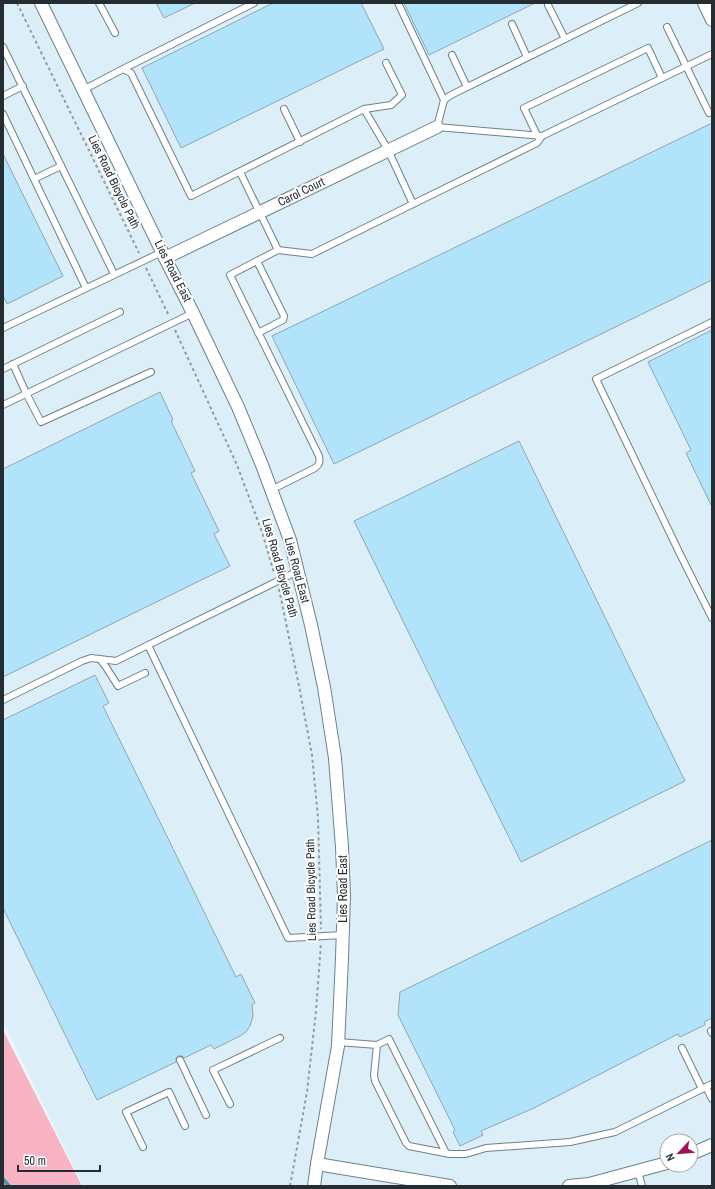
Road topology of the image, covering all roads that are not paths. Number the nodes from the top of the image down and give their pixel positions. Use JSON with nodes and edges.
{"nodes":[{"id":1,"x":41,"y":3,"type":"edge"},
{"id":2,"x":99,"y":3,"type":"edge"},
{"id":3,"x":254,"y":3,"type":"edge"},
{"id":4,"x":398,"y":3,"type":"edge"},
{"id":5,"x":638,"y":3,"type":"edge"},
{"id":6,"x":704,"y":3,"type":"edge"},
{"id":7,"x":548,"y":5,"type":"dead end"},
{"id":8,"x":625,"y":6,"type":"edge"},
{"id":9,"x":712,"y":20,"type":"edge"},
{"id":10,"x":512,"y":24,"type":"dead end"},
{"id":11,"x":667,"y":27,"type":"dead end"},
{"id":12,"x":115,"y":33,"type":"dead end"},
{"id":13,"x":564,"y":39,"type":"junction"},
{"id":14,"x":3,"y":47,"type":"edge"},
{"id":15,"x":712,"y":54,"type":"edge"},
{"id":16,"x":452,"y":55,"type":"dead end"},
{"id":17,"x":527,"y":57,"type":"junction"},
{"id":18,"x":386,"y":63,"type":"dead end"},
{"id":19,"x":687,"y":66,"type":"junction"},
{"id":20,"x":123,"y":69,"type":"junction"},
{"id":21,"x":662,"y":78,"type":"junction"},
{"id":22,"x":23,"y":86,"type":"junction"},
{"id":23,"x":467,"y":87,"type":"junction"},
{"id":24,"x":83,"y":90,"type":"junction"},
{"id":25,"x":3,"y":96,"type":"edge"},
{"id":26,"x":444,"y":100,"type":"junction"},
{"id":27,"x":284,"y":109,"type":"dead end"},
{"id":28,"x":364,"y":110,"type":"junction"},
{"id":29,"x":709,"y":113,"type":"dead end"},
{"id":30,"x":3,"y":114,"type":"edge"},
{"id":31,"x":437,"y":127,"type":"junction"},
{"id":32,"x":540,"y":135,"type":"junction"},
{"id":33,"x":300,"y":142,"type":"junction"},
{"id":34,"x":388,"y":150,"type":"junction"},
{"id":35,"x":61,"y":166,"type":"junction"},
{"id":36,"x":240,"y":172,"type":"junction"},
{"id":37,"x":34,"y":179,"type":"junction"},
{"id":38,"x":413,"y":204,"type":"junction"},
{"id":39,"x":260,"y":212,"type":"junction"},
{"id":40,"x":278,"y":250,"type":"junction"},
{"id":41,"x":164,"y":255,"type":"junction"},
{"id":42,"x":257,"y":261,"type":"junction"},
{"id":43,"x":114,"y":274,"type":"junction"},
{"id":44,"x":86,"y":288,"type":"junction"},
{"id":45,"x":120,"y":312,"type":"dead end"},
{"id":46,"x":194,"y":312,"type":"junction"},
{"id":47,"x":712,"y":322,"type":"edge"},
{"id":48,"x":3,"y":328,"type":"edge"},
{"id":49,"x":258,"y":333,"type":"junction"},
{"id":50,"x":13,"y":364,"type":"junction"},
{"id":51,"x":3,"y":369,"type":"edge"},
{"id":52,"x":151,"y":372,"type":"dead end"},
{"id":53,"x":26,"y":394,"type":"junction"},
{"id":54,"x":3,"y":405,"type":"edge"},
{"id":55,"x":271,"y":490,"type":"junction"},
{"id":56,"x":298,"y":571,"type":"junction"},
{"id":57,"x":712,"y":618,"type":"edge"},
{"id":58,"x":148,"y":645,"type":"junction"},
{"id":59,"x":100,"y":659,"type":"junction"},
{"id":60,"x":145,"y":673,"type":"dead end"},
{"id":61,"x":3,"y":700,"type":"edge"},
{"id":62,"x":343,"y":935,"type":"junction"},
{"id":63,"x":280,"y":1038,"type":"dead end"},
{"id":64,"x":338,"y":1042,"type":"junction"},
{"id":65,"x":377,"y":1045,"type":"junction"},
{"id":66,"x":682,"y":1048,"type":"dead end"},
{"id":67,"x":180,"y":1060,"type":"dead end"},
{"id":68,"x":707,"y":1087,"type":"edge"},
{"id":69,"x":712,"y":1099,"type":"edge"},
{"id":70,"x":230,"y":1104,"type":"dead end"},
{"id":71,"x":206,"y":1115,"type":"dead end"},
{"id":72,"x":185,"y":1126,"type":"dead end"},
{"id":73,"x":712,"y":1145,"type":"edge"},
{"id":74,"x":143,"y":1147,"type":"dead end"},
{"id":75,"x":699,"y":1151,"type":"edge"},
{"id":76,"x":446,"y":1153,"type":"junction"},
{"id":77,"x":317,"y":1164,"type":"junction"},
{"id":78,"x":659,"y":1165,"type":"edge"},
{"id":79,"x":638,"y":1171,"type":"junction"},
{"id":80,"x":589,"y":1185,"type":"edge"},
{"id":81,"x":314,"y":1186,"type":"edge"},
{"id":82,"x":450,"y":1186,"type":"edge"},
{"id":83,"x":569,"y":1186,"type":"edge"},
{"id":84,"x":642,"y":1186,"type":"edge"}],
"edges":[{"from":1,"to":24,"type":"street","name":"Lies Road East"},
{"from":2,"to":12,"type":"lane"},
{"from":3,"to":20,"type":"lane"},
{"from":4,"to":26,"type":"lane"},
{"from":5,"to":8,"type":"lane"},
{"from":6,"to":9,"type":"street"},
{"from":7,"to":13,"type":"lane"},
{"from":8,"to":13,"type":"lane"},
{"from":10,"to":17,"type":"lane"},
{"from":11,"to":19,"type":"lane"},
{"from":13,"to":17,"type":"lane"},
{"from":14,"to":22,"type":"lane"},
{"from":15,"to":19,"type":"lane"},
{"from":16,"to":23,"type":"lane"},
{"from":17,"to":23,"type":"lane"},
{"from":18,"to":28,"type":"lane"},
{"from":19,"to":21,"type":"lane"},
{"from":19,"to":29,"type":"lane"},
{"from":20,"to":24,"type":"lane"},
{"from":20,"to":36,"type":"lane"},
{"from":21,"to":32,"type":"lane"},
{"from":21,"to":32,"type":"lane"},
{"from":22,"to":25,"type":"lane"},
{"from":22,"to":35,"type":"lane"},
{"from":23,"to":26,"type":"lane"},
{"from":24,"to":41,"type":"street","name":"Lies Road East"},
{"from":26,"to":31,"type":"lane"},
{"from":27,"to":33,"type":"lane"},
{"from":28,"to":33,"type":"lane"},
{"from":28,"to":34,"type":"lane"},
{"from":30,"to":37,"type":"lane"},
{"from":31,"to":32,"type":"lane"},
{"from":31,"to":34,"type":"street","name":"Carol Court"},
{"from":32,"to":38,"type":"lane"},
{"from":33,"to":36,"type":"lane"},
{"from":34,"to":38,"type":"lane"},
{"from":34,"to":39,"type":"street","name":"Carol Court"},
{"from":35,"to":37,"type":"lane"},
{"from":35,"to":43,"type":"lane"},
{"from":36,"to":39,"type":"lane"},
{"from":37,"to":44,"type":"lane"},
{"from":38,"to":40,"type":"lane"},
{"from":39,"to":40,"type":"lane"},
{"from":39,"to":41,"type":"street","name":"Carol Court"},
{"from":40,"to":42,"type":"lane"},
{"from":41,"to":43,"type":"lane"},
{"from":41,"to":46,"type":"street","name":"Lies Road East"},
{"from":42,"to":49,"type":"lane"},
{"from":42,"to":49,"type":"lane"},
{"from":43,"to":44,"type":"lane"},
{"from":44,"to":48,"type":"lane"},
{"from":45,"to":50,"type":"lane"},
{"from":46,"to":53,"type":"lane"},
{"from":46,"to":55,"type":"street","name":"Lies Road East"},
{"from":47,"to":57,"type":"lane"},
{"from":49,"to":55,"type":"lane"},
{"from":50,"to":51,"type":"lane"},
{"from":50,"to":53,"type":"lane"},
{"from":52,"to":53,"type":"lane"},
{"from":53,"to":54,"type":"lane"},
{"from":55,"to":56,"type":"street","name":"Lies Road East"},
{"from":56,"to":58,"type":"lane"},
{"from":56,"to":62,"type":"street","name":"Lies Road East"},
{"from":58,"to":59,"type":"lane"},
{"from":58,"to":62,"type":"lane"},
{"from":59,"to":60,"type":"lane"},
{"from":59,"to":61,"type":"lane"},
{"from":62,"to":64,"type":"street","name":"Lies Road East"},
{"from":63,"to":70,"type":"lane"},
{"from":64,"to":65,"type":"lane"},
{"from":64,"to":77,"type":"street","name":"Lies Road East"},
{"from":65,"to":76,"type":"lane"},
{"from":65,"to":76,"type":"lane"},
{"from":66,"to":68,"type":"lane"},
{"from":67,"to":71,"type":"lane"},
{"from":68,"to":69,"type":"lane"},
{"from":68,"to":76,"type":"lane"},
{"from":72,"to":74,"type":"lane"},
{"from":73,"to":75,"type":"street"},
{"from":77,"to":81,"type":"street","name":"Lies Road East"},
{"from":77,"to":82,"type":"street"},
{"from":78,"to":79,"type":"street"},
{"from":79,"to":80,"type":"street"},
{"from":79,"to":84,"type":"lane"},
{"from":80,"to":83,"type":"street"}]}
